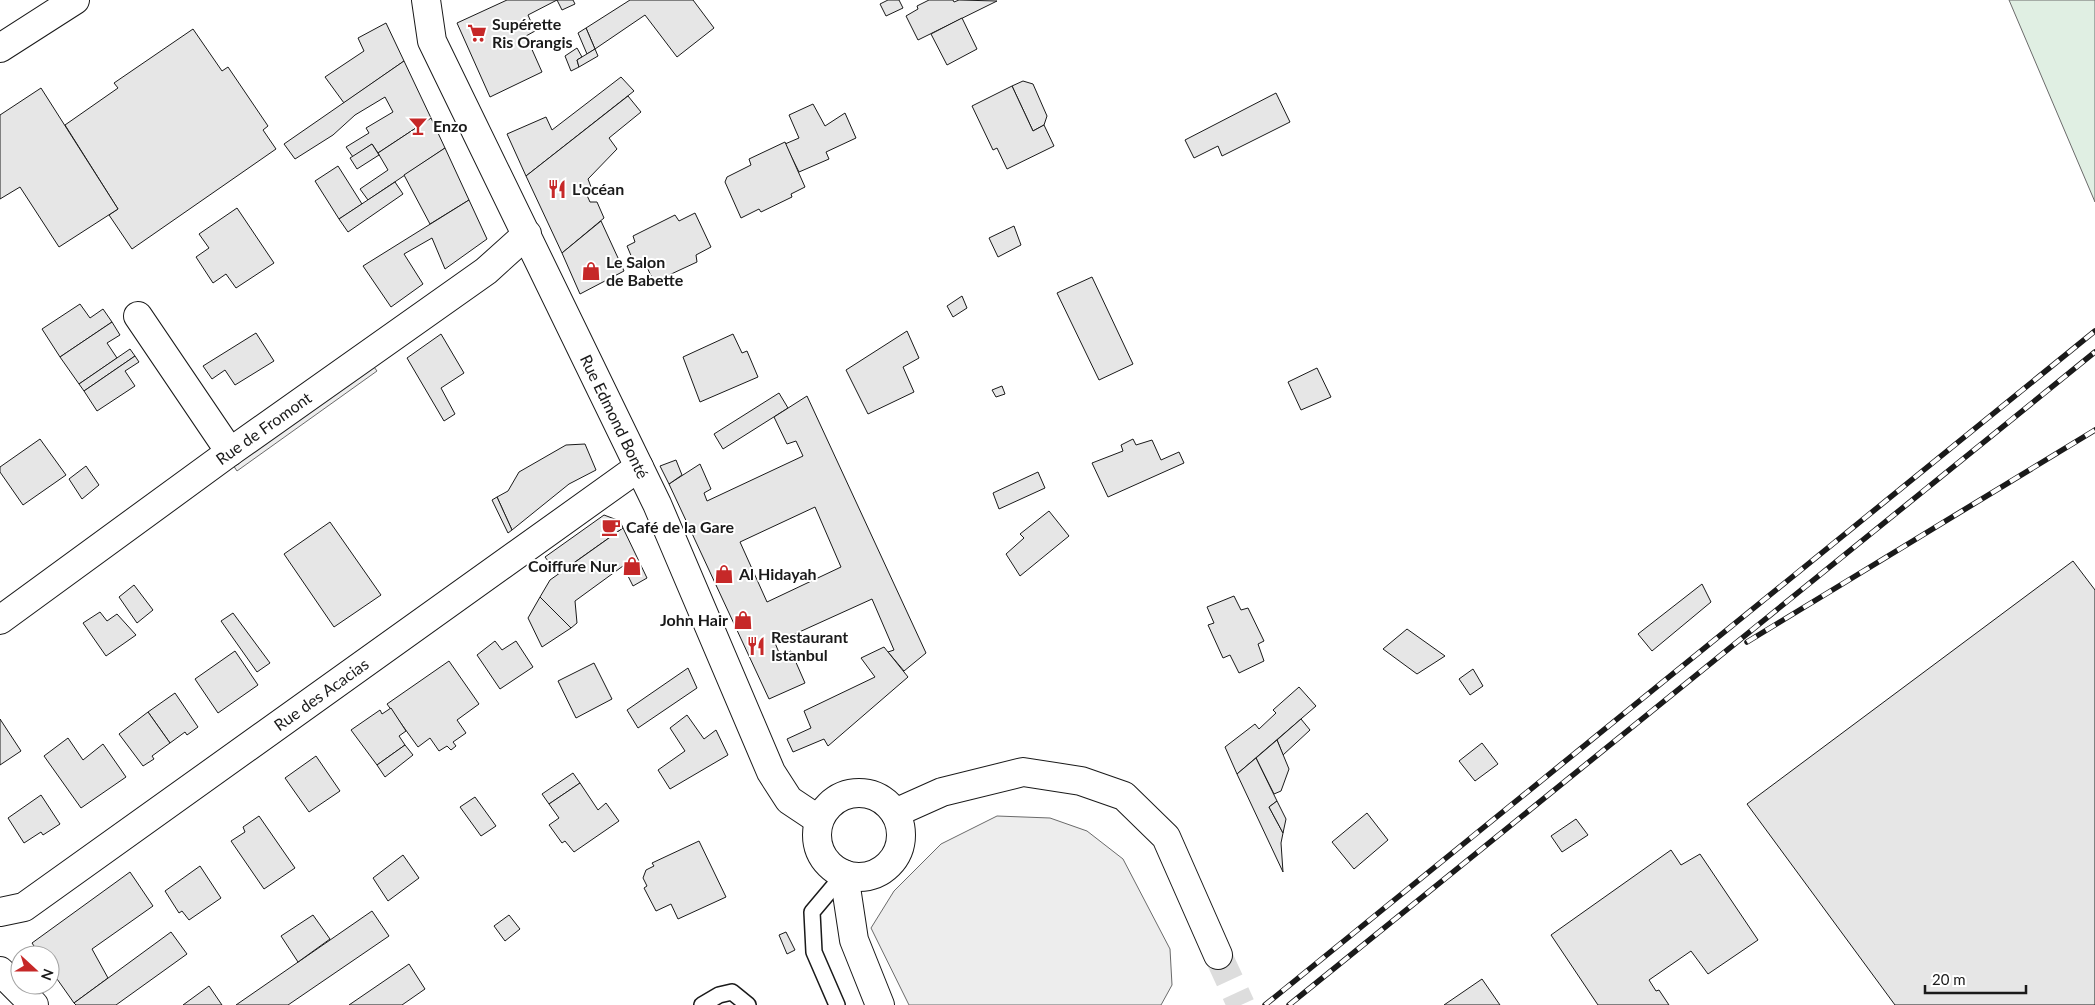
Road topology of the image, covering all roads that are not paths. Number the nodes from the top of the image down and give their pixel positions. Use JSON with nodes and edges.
{"nodes":[{"id":1,"x":75,"y":0,"type":"edge"},
{"id":2,"x":426,"y":0,"type":"edge"},
{"id":3,"x":0,"y":48,"type":"edge"},
{"id":4,"x":527,"y":234,"type":"junction"},
{"id":5,"x":138,"y":316,"type":"dead end"},
{"id":6,"x":230,"y":452,"type":"junction"},
{"id":7,"x":639,"y":467,"type":"junction"},
{"id":8,"x":0,"y":620,"type":"edge"},
{"id":9,"x":895,"y":813,"type":"junction"},
{"id":10,"x":819,"y":820,"type":"junction"},
{"id":11,"x":844,"y":874,"type":"junction"},
{"id":12,"x":0,"y":912,"type":"edge"},
{"id":13,"x":1218,"y":955,"type":"tunnel mouth"},
{"id":14,"x":0,"y":971,"type":"edge"},
{"id":15,"x":34,"y":1005,"type":"edge"},
{"id":16,"x":702,"y":1005,"type":"edge"},
{"id":17,"x":748,"y":1005,"type":"edge"},
{"id":18,"x":837,"y":1005,"type":"edge"},
{"id":19,"x":880,"y":1005,"type":"edge"}],
"edges":[{"from":1,"to":3,"type":"street"},
{"from":2,"to":4,"type":"street","name":"Rue Edmond Bonté"},
{"from":4,"to":6,"type":"street","name":"Rue de Fromont"},
{"from":4,"to":7,"type":"street","name":"Rue Edmond Bonté"},
{"from":5,"to":6,"type":"street"},
{"from":6,"to":8,"type":"street","name":"Rue de Fromont"},
{"from":7,"to":10,"type":"street","name":"Rue Edmond Bonté"},
{"from":7,"to":12,"type":"street","name":"Rue des Acacias"},
{"from":9,"to":10,"type":"street"},
{"from":9,"to":11,"type":"street"},
{"from":9,"to":13,"type":"street"},
{"from":10,"to":11,"type":"street"},
{"from":11,"to":18,"type":"lane"},
{"from":11,"to":19,"type":"street"},
{"from":14,"to":15,"type":"street"},
{"from":16,"to":17,"type":"lane"}]}
